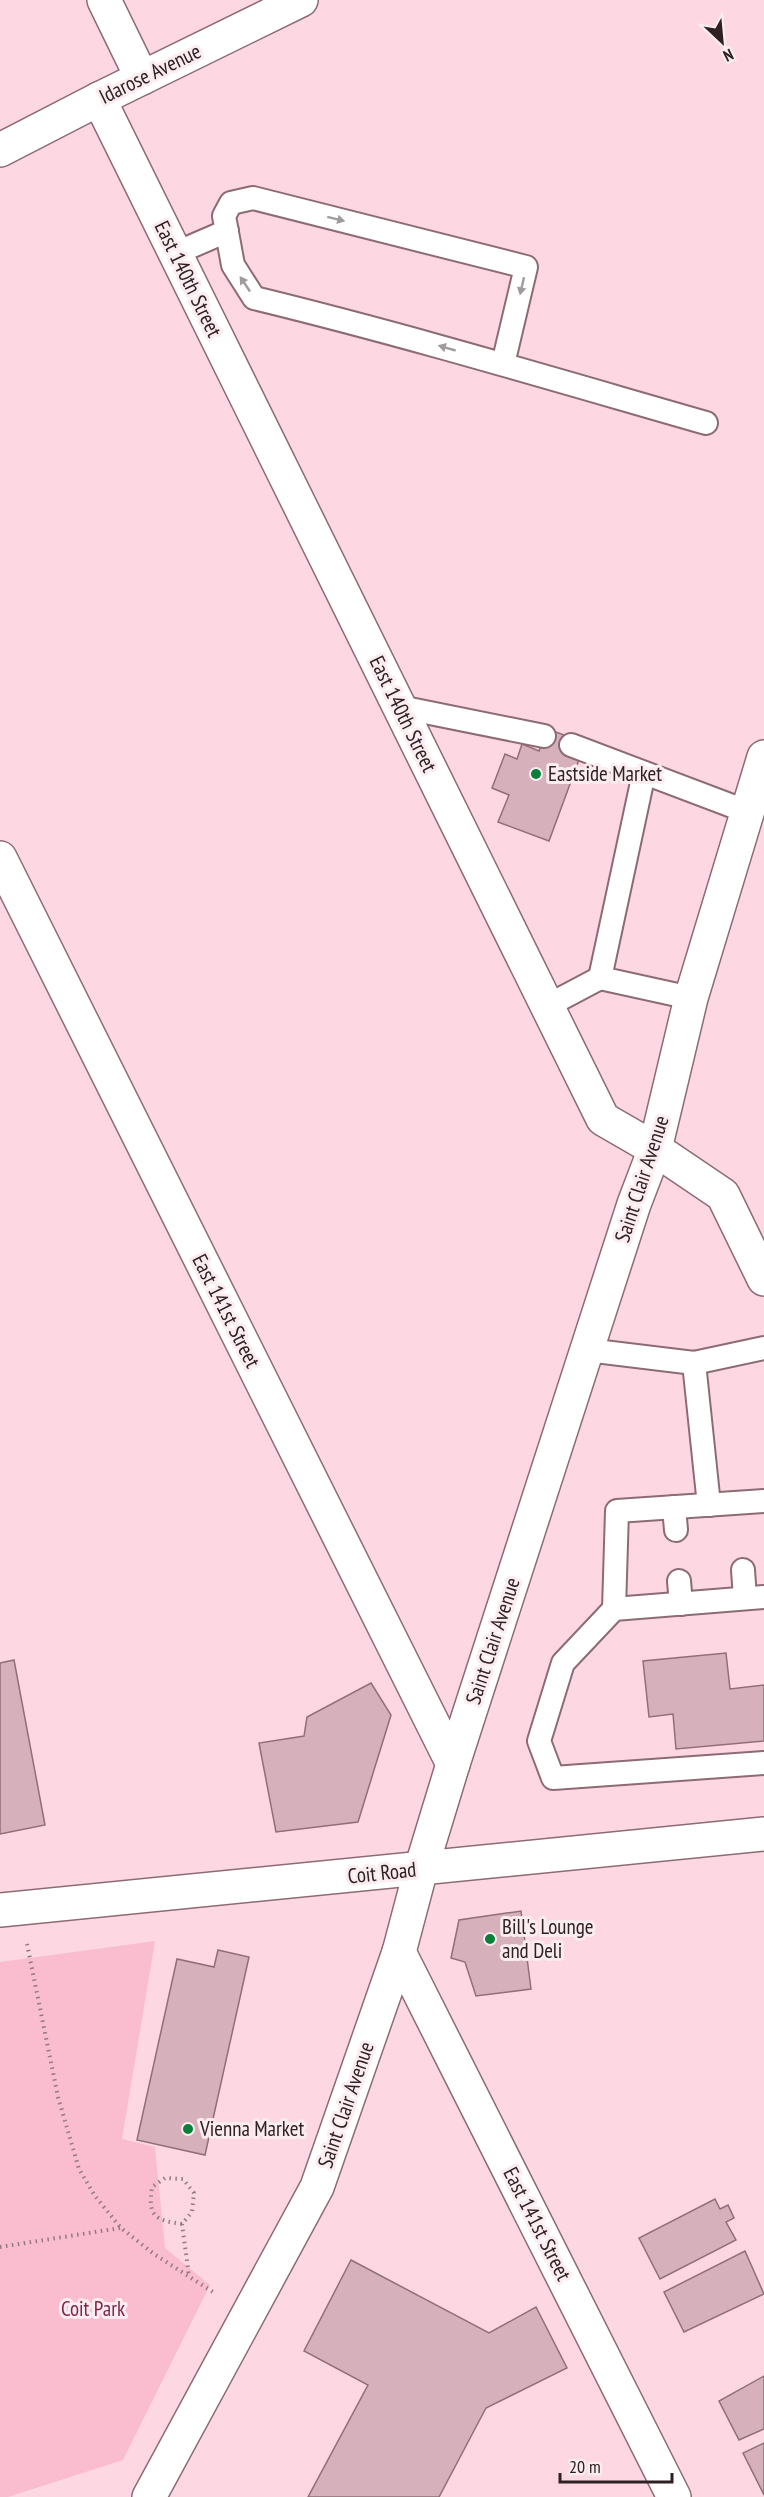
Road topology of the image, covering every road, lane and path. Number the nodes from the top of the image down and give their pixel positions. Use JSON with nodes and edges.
{"nodes":[{"id":1,"x":104,"y":0,"type":"edge"},
{"id":2,"x":301,"y":0,"type":"edge"},
{"id":3,"x":142,"y":78,"type":"junction"},
{"id":4,"x":99,"y":99,"type":"junction"},
{"id":5,"x":0,"y":150,"type":"edge"},
{"id":6,"x":227,"y":231,"type":"junction"},
{"id":7,"x":176,"y":253,"type":"junction"},
{"id":8,"x":503,"y":364,"type":"junction"},
{"id":9,"x":706,"y":423,"type":"dead end"},
{"id":10,"x":400,"y":707,"type":"junction"},
{"id":11,"x":544,"y":736,"type":"dead end"},
{"id":12,"x":571,"y":745,"type":"dead end"},
{"id":13,"x":764,"y":757,"type":"edge"},
{"id":14,"x":644,"y":772,"type":"junction"},
{"id":15,"x":756,"y":812,"type":"edge"},
{"id":16,"x":0,"y":858,"type":"edge"},
{"id":17,"x":600,"y":978,"type":"junction"},
{"id":18,"x":691,"y":998,"type":"junction"},
{"id":19,"x":547,"y":1006,"type":"junction"},
{"id":20,"x":655,"y":1149,"type":"junction"},
{"id":21,"x":764,"y":1279,"type":"edge"},
{"id":22,"x":764,"y":1348,"type":"edge"},
{"id":23,"x":587,"y":1350,"type":"junction"},
{"id":24,"x":694,"y":1363,"type":"junction"},
{"id":25,"x":764,"y":1501,"type":"edge"},
{"id":26,"x":709,"y":1505,"type":"junction"},
{"id":27,"x":674,"y":1507,"type":"junction"},
{"id":28,"x":675,"y":1530,"type":"dead end"},
{"id":29,"x":743,"y":1570,"type":"dead end"},
{"id":30,"x":679,"y":1581,"type":"dead end"},
{"id":31,"x":755,"y":1597,"type":"edge"},
{"id":32,"x":681,"y":1604,"type":"junction"},
{"id":33,"x":614,"y":1609,"type":"junction"},
{"id":34,"x":764,"y":1763,"type":"edge"},
{"id":35,"x":453,"y":1764,"type":"junction"},
{"id":36,"x":764,"y":1834,"type":"edge"},
{"id":37,"x":421,"y":1869,"type":"junction"},
{"id":38,"x":0,"y":1910,"type":"edge"},
{"id":39,"x":27,"y":1944,"type":"dead end"},
{"id":40,"x":399,"y":1952,"type":"junction"},
{"id":41,"x":182,"y":2224,"type":"junction"},
{"id":42,"x":121,"y":2228,"type":"junction"},
{"id":43,"x":0,"y":2247,"type":"edge"},
{"id":44,"x":189,"y":2276,"type":"junction"},
{"id":45,"x":213,"y":2292,"type":"dead end"},
{"id":46,"x":149,"y":2497,"type":"edge"},
{"id":47,"x":674,"y":2497,"type":"edge"}],
"edges":[{"from":1,"to":3,"type":"street"},
{"from":2,"to":3,"type":"street","name":"Idarose Avenue"},
{"from":3,"to":4,"type":"street","name":"Idarose Avenue"},
{"from":4,"to":5,"type":"street","name":"Idarose Avenue"},
{"from":4,"to":7,"type":"street","name":"East 140th Street"},
{"from":6,"to":7,"type":"lane"},
{"from":8,"to":6,"type":"lane","one_way":true},
{"from":6,"to":8,"type":"lane","one_way":true},
{"from":7,"to":10,"type":"street","name":"East 140th Street"},
{"from":8,"to":9,"type":"lane"},
{"from":10,"to":11,"type":"lane"},
{"from":10,"to":19,"type":"street","name":"East 140th Street"},
{"from":12,"to":14,"type":"lane"},
{"from":13,"to":15,"type":"street","name":"Saint Clair Avenue"},
{"from":14,"to":15,"type":"lane"},
{"from":14,"to":17,"type":"lane"},
{"from":15,"to":18,"type":"street","name":"Saint Clair Avenue"},
{"from":16,"to":35,"type":"street","name":"East 141st Street"},
{"from":17,"to":18,"type":"lane"},
{"from":17,"to":19,"type":"lane"},
{"from":18,"to":20,"type":"street","name":"Saint Clair Avenue"},
{"from":19,"to":20,"type":"street","name":"East 140th Street"},
{"from":20,"to":21,"type":"street","name":"East 140th Street"},
{"from":20,"to":23,"type":"street","name":"Saint Clair Avenue"},
{"from":22,"to":24,"type":"lane"},
{"from":23,"to":24,"type":"lane"},
{"from":23,"to":35,"type":"street","name":"Saint Clair Avenue"},
{"from":24,"to":26,"type":"lane"},
{"from":25,"to":26,"type":"lane"},
{"from":26,"to":27,"type":"lane"},
{"from":27,"to":28,"type":"lane"},
{"from":27,"to":33,"type":"lane"},
{"from":29,"to":31,"type":"lane"},
{"from":30,"to":32,"type":"lane"},
{"from":31,"to":32,"type":"lane"},
{"from":32,"to":33,"type":"lane"},
{"from":33,"to":34,"type":"lane"},
{"from":35,"to":37,"type":"street","name":"Saint Clair Avenue"},
{"from":36,"to":37,"type":"street","name":"Coit Road"},
{"from":37,"to":38,"type":"street","name":"Coit Road"},
{"from":37,"to":40,"type":"street","name":"Saint Clair Avenue"},
{"from":39,"to":42,"type":"path"},
{"from":40,"to":46,"type":"street","name":"Saint Clair Avenue"},
{"from":40,"to":47,"type":"street","name":"East 141st Street"},
{"from":41,"to":41,"type":"path"},
{"from":41,"to":44,"type":"path"},
{"from":42,"to":43,"type":"path"},
{"from":42,"to":44,"type":"path"},
{"from":44,"to":45,"type":"path"}]}
